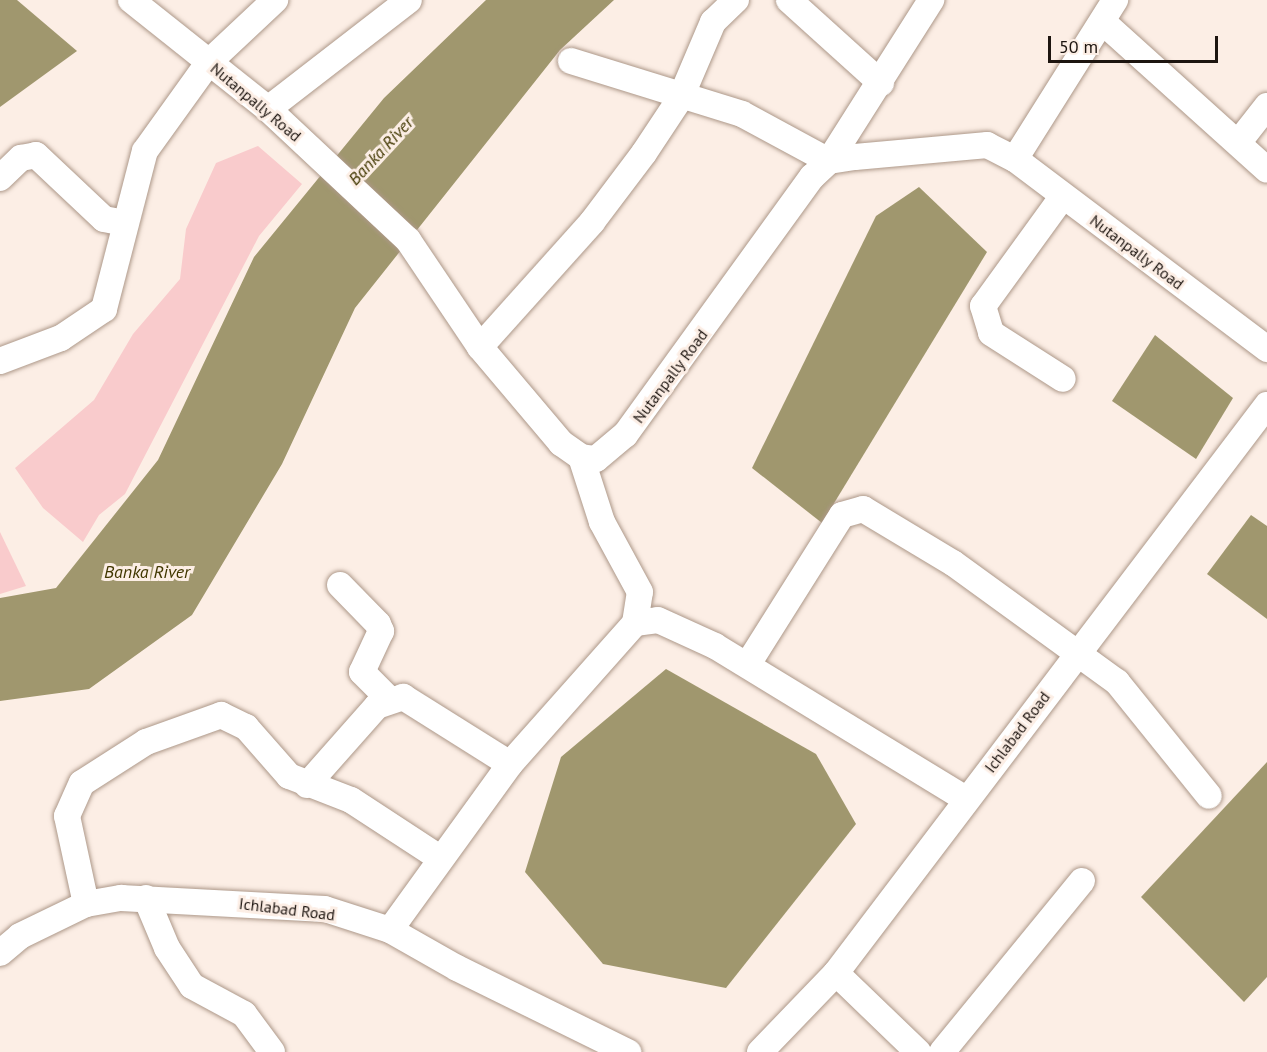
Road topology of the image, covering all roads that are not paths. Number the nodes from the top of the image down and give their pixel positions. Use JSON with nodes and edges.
{"nodes":[{"id":1,"x":131,"y":0,"type":"edge"},
{"id":2,"x":275,"y":0,"type":"edge"},
{"id":3,"x":409,"y":0,"type":"edge"},
{"id":4,"x":736,"y":0,"type":"edge"},
{"id":5,"x":789,"y":0,"type":"edge"},
{"id":6,"x":931,"y":0,"type":"edge"},
{"id":7,"x":1109,"y":11,"type":"edge"},
{"id":8,"x":209,"y":62,"type":"junction"},
{"id":9,"x":570,"y":62,"type":"dead end"},
{"id":10,"x":881,"y":83,"type":"junction"},
{"id":11,"x":681,"y":97,"type":"junction"},
{"id":12,"x":1267,"y":106,"type":"edge"},
{"id":13,"x":268,"y":109,"type":"junction"},
{"id":14,"x":1238,"y":142,"type":"junction"},
{"id":15,"x":1015,"y":159,"type":"junction"},
{"id":16,"x":829,"y":161,"type":"junction"},
{"id":17,"x":1267,"y":170,"type":"edge"},
{"id":18,"x":0,"y":178,"type":"edge"},
{"id":19,"x":1063,"y":196,"type":"junction"},
{"id":20,"x":125,"y":224,"type":"junction"},
{"id":21,"x":480,"y":347,"type":"junction"},
{"id":22,"x":1267,"y":349,"type":"edge"},
{"id":23,"x":0,"y":361,"type":"edge"},
{"id":24,"x":1063,"y":379,"type":"dead end"},
{"id":25,"x":1265,"y":414,"type":"edge"},
{"id":26,"x":580,"y":457,"type":"junction"},
{"id":27,"x":340,"y":585,"type":"dead end"},
{"id":28,"x":635,"y":623,"type":"junction"},
{"id":29,"x":1080,"y":651,"type":"junction"},
{"id":30,"x":748,"y":664,"type":"junction"},
{"id":31,"x":389,"y":699,"type":"junction"},
{"id":32,"x":510,"y":764,"type":"junction"},
{"id":33,"x":307,"y":785,"type":"junction"},
{"id":34,"x":1209,"y":796,"type":"dead end"},
{"id":35,"x":966,"y":799,"type":"junction"},
{"id":36,"x":438,"y":857,"type":"junction"},
{"id":37,"x":1082,"y":881,"type":"dead end"},
{"id":38,"x":146,"y":898,"type":"junction"},
{"id":39,"x":86,"y":904,"type":"junction"},
{"id":40,"x":390,"y":930,"type":"junction"},
{"id":41,"x":0,"y":952,"type":"edge"},
{"id":42,"x":836,"y":974,"type":"junction"},
{"id":43,"x":272,"y":1052,"type":"edge"},
{"id":44,"x":628,"y":1052,"type":"edge"},
{"id":45,"x":760,"y":1052,"type":"edge"},
{"id":46,"x":918,"y":1052,"type":"edge"},
{"id":47,"x":942,"y":1052,"type":"edge"}],
"edges":[{"from":1,"to":8,"type":"street","name":"Nutanpally Road"},
{"from":2,"to":8,"type":"street"},
{"from":3,"to":13,"type":"street"},
{"from":4,"to":11,"type":"street"},
{"from":5,"to":10,"type":"street"},
{"from":6,"to":10,"type":"street"},
{"from":7,"to":14,"type":"street"},
{"from":7,"to":15,"type":"street"},
{"from":8,"to":13,"type":"street","name":"Nutanpally Road"},
{"from":8,"to":20,"type":"street"},
{"from":9,"to":11,"type":"street"},
{"from":10,"to":16,"type":"street"},
{"from":11,"to":16,"type":"street"},
{"from":11,"to":21,"type":"street"},
{"from":12,"to":14,"type":"street"},
{"from":13,"to":21,"type":"street","name":"Nutanpally Road"},
{"from":14,"to":17,"type":"street"},
{"from":15,"to":16,"type":"street","name":"Nutanpally Road"},
{"from":15,"to":19,"type":"street","name":"Nutanpally Road"},
{"from":16,"to":26,"type":"street","name":"Nutanpally Road"},
{"from":18,"to":20,"type":"street"},
{"from":19,"to":22,"type":"street","name":"Nutanpally Road"},
{"from":19,"to":24,"type":"street"},
{"from":20,"to":23,"type":"street"},
{"from":21,"to":26,"type":"street","name":"Nutanpally Road"},
{"from":25,"to":29,"type":"street","name":"Ichlabad Road"},
{"from":26,"to":28,"type":"street"},
{"from":27,"to":31,"type":"street"},
{"from":28,"to":30,"type":"street"},
{"from":28,"to":32,"type":"street"},
{"from":29,"to":30,"type":"street"},
{"from":29,"to":34,"type":"street"},
{"from":29,"to":35,"type":"street","name":"Ichlabad Road"},
{"from":30,"to":35,"type":"street"},
{"from":31,"to":32,"type":"street"},
{"from":31,"to":33,"type":"street"},
{"from":32,"to":36,"type":"street"},
{"from":33,"to":36,"type":"street"},
{"from":33,"to":39,"type":"street"},
{"from":35,"to":42,"type":"street","name":"Ichlabad Road"},
{"from":36,"to":40,"type":"street"},
{"from":37,"to":47,"type":"street"},
{"from":38,"to":39,"type":"street","name":"Ichlabad Road"},
{"from":38,"to":40,"type":"street","name":"Ichlabad Road"},
{"from":38,"to":43,"type":"street"},
{"from":39,"to":41,"type":"street","name":"Ichlabad Road"},
{"from":40,"to":44,"type":"street","name":"Ichlabad Road"},
{"from":42,"to":45,"type":"street","name":"Ichlabad Road"},
{"from":42,"to":46,"type":"street"}]}
